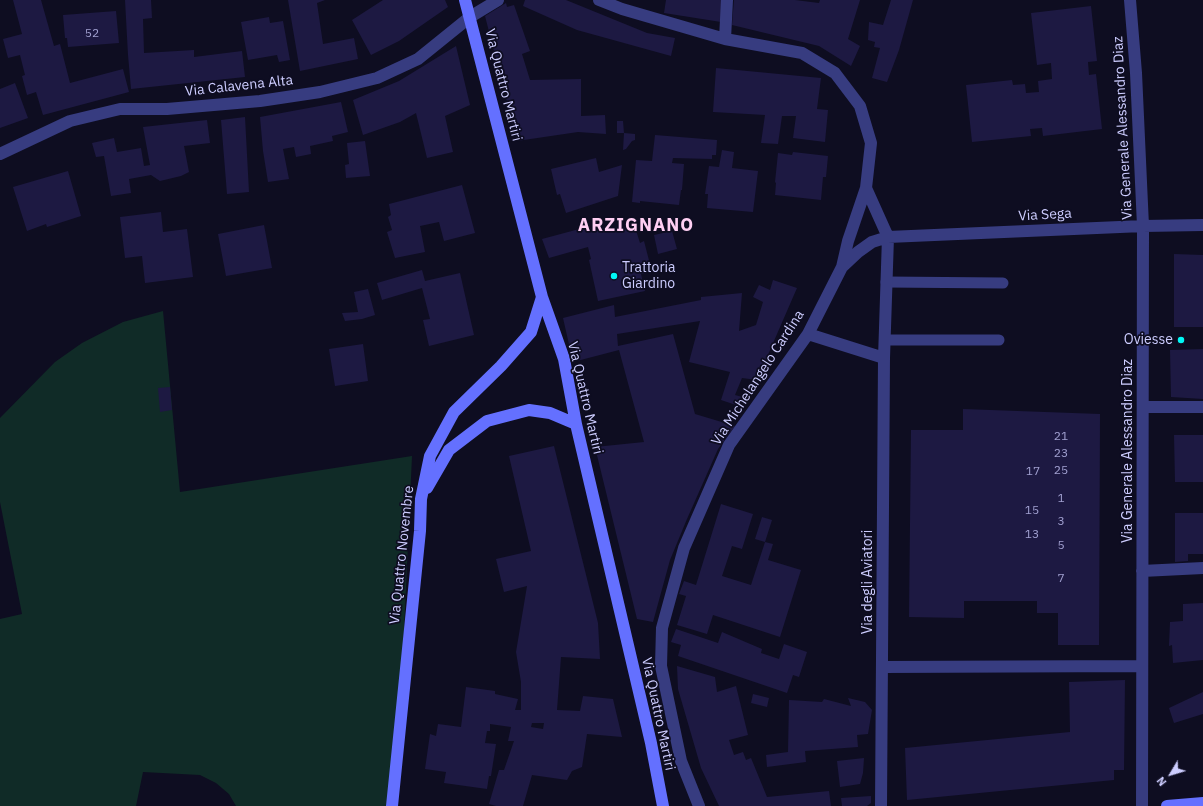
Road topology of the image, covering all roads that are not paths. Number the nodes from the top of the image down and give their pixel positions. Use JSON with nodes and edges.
{"nodes":[{"id":1,"x":465,"y":0,"type":"edge"},
{"id":2,"x":498,"y":0,"type":"edge"},
{"id":3,"x":599,"y":0,"type":"edge"},
{"id":4,"x":727,"y":0,"type":"edge"},
{"id":5,"x":1130,"y":0,"type":"edge"},
{"id":6,"x":470,"y":17,"type":"junction"},
{"id":7,"x":725,"y":39,"type":"junction"},
{"id":8,"x":0,"y":154,"type":"edge"},
{"id":9,"x":866,"y":188,"type":"junction"},
{"id":10,"x":1203,"y":225,"type":"edge"},
{"id":11,"x":1143,"y":226,"type":"junction"},
{"id":12,"x":888,"y":237,"type":"junction"},
{"id":13,"x":842,"y":267,"type":"junction"},
{"id":14,"x":886,"y":282,"type":"junction"},
{"id":15,"x":1003,"y":283,"type":"dead end"},
{"id":16,"x":542,"y":297,"type":"junction"},
{"id":17,"x":808,"y":334,"type":"junction"},
{"id":18,"x":885,"y":340,"type":"junction"},
{"id":19,"x":999,"y":340,"type":"dead end"},
{"id":20,"x":884,"y":358,"type":"junction"},
{"id":21,"x":1143,"y":407,"type":"junction"},
{"id":22,"x":1203,"y":407,"type":"edge"},
{"id":23,"x":576,"y":424,"type":"junction"},
{"id":24,"x":421,"y":499,"type":"junction"},
{"id":25,"x":1203,"y":568,"type":"edge"},
{"id":26,"x":1142,"y":571,"type":"junction"},
{"id":27,"x":1142,"y":666,"type":"junction"},
{"id":28,"x":882,"y":667,"type":"junction"},
{"id":29,"x":659,"y":788,"type":"junction"},
{"id":30,"x":1203,"y":803,"type":"edge"},
{"id":31,"x":392,"y":806,"type":"edge"},
{"id":32,"x":663,"y":806,"type":"edge"},
{"id":33,"x":673,"y":806,"type":"edge"},
{"id":34,"x":699,"y":806,"type":"edge"},
{"id":35,"x":881,"y":806,"type":"edge"},
{"id":36,"x":1142,"y":806,"type":"edge"},
{"id":37,"x":1168,"y":806,"type":"edge"}],
"edges":[{"from":1,"to":6,"type":"street","name":"Via Quattro Martiri"},
{"from":2,"to":6,"type":"street","name":"Via Calavena Alta"},
{"from":3,"to":7,"type":"street","name":"Via Michelangelo Cardina"},
{"from":4,"to":7,"type":"street"},
{"from":5,"to":11,"type":"street","name":"Via Generale Alessandro Diaz"},
{"from":6,"to":8,"type":"street","name":"Via Calavena Alta"},
{"from":6,"to":16,"type":"street","name":"Via Quattro Martiri"},
{"from":7,"to":9,"type":"street","name":"Via Michelangelo Cardina"},
{"from":9,"to":12,"type":"street"},
{"from":9,"to":13,"type":"street","name":"Via Michelangelo Cardina"},
{"from":10,"to":11,"type":"street","name":"Via Sega"},
{"from":11,"to":12,"type":"street","name":"Via Sega"},
{"from":11,"to":21,"type":"street","name":"Via Generale Alessandro Diaz"},
{"from":12,"to":13,"type":"street","name":"Via Michelangelo Cardina"},
{"from":12,"to":14,"type":"street","name":"Via degli Aviatori"},
{"from":13,"to":17,"type":"street","name":"Via Michelangelo Cardina"},
{"from":14,"to":15,"type":"lane"},
{"from":14,"to":18,"type":"street","name":"Via degli Aviatori"},
{"from":16,"to":23,"type":"street","name":"Via Quattro Martiri"},
{"from":16,"to":24,"type":"street","name":"Via Quattro Novembre"},
{"from":17,"to":20,"type":"street"},
{"from":17,"to":34,"type":"street","name":"Via Michelangelo Cardina"},
{"from":18,"to":19,"type":"lane"},
{"from":18,"to":20,"type":"street","name":"Via degli Aviatori"},
{"from":20,"to":28,"type":"street","name":"Via degli Aviatori"},
{"from":21,"to":22,"type":"street"},
{"from":21,"to":26,"type":"street","name":"Via Generale Alessandro Diaz"},
{"from":23,"to":24,"type":"street"},
{"from":23,"to":29,"type":"street","name":"Via Quattro Martiri"},
{"from":24,"to":31,"type":"street","name":"Via Quattro Novembre"},
{"from":25,"to":26,"type":"street"},
{"from":26,"to":27,"type":"street","name":"Via Generale Alessandro Diaz"},
{"from":27,"to":28,"type":"street"},
{"from":27,"to":36,"type":"street","name":"Via Generale Alessandro Diaz"},
{"from":28,"to":35,"type":"street","name":"Via degli Aviatori"},
{"from":29,"to":32,"type":"street","name":"Via Quattro Martiri"},
{"from":29,"to":33,"type":"street"},
{"from":30,"to":37,"type":"street"}]}
